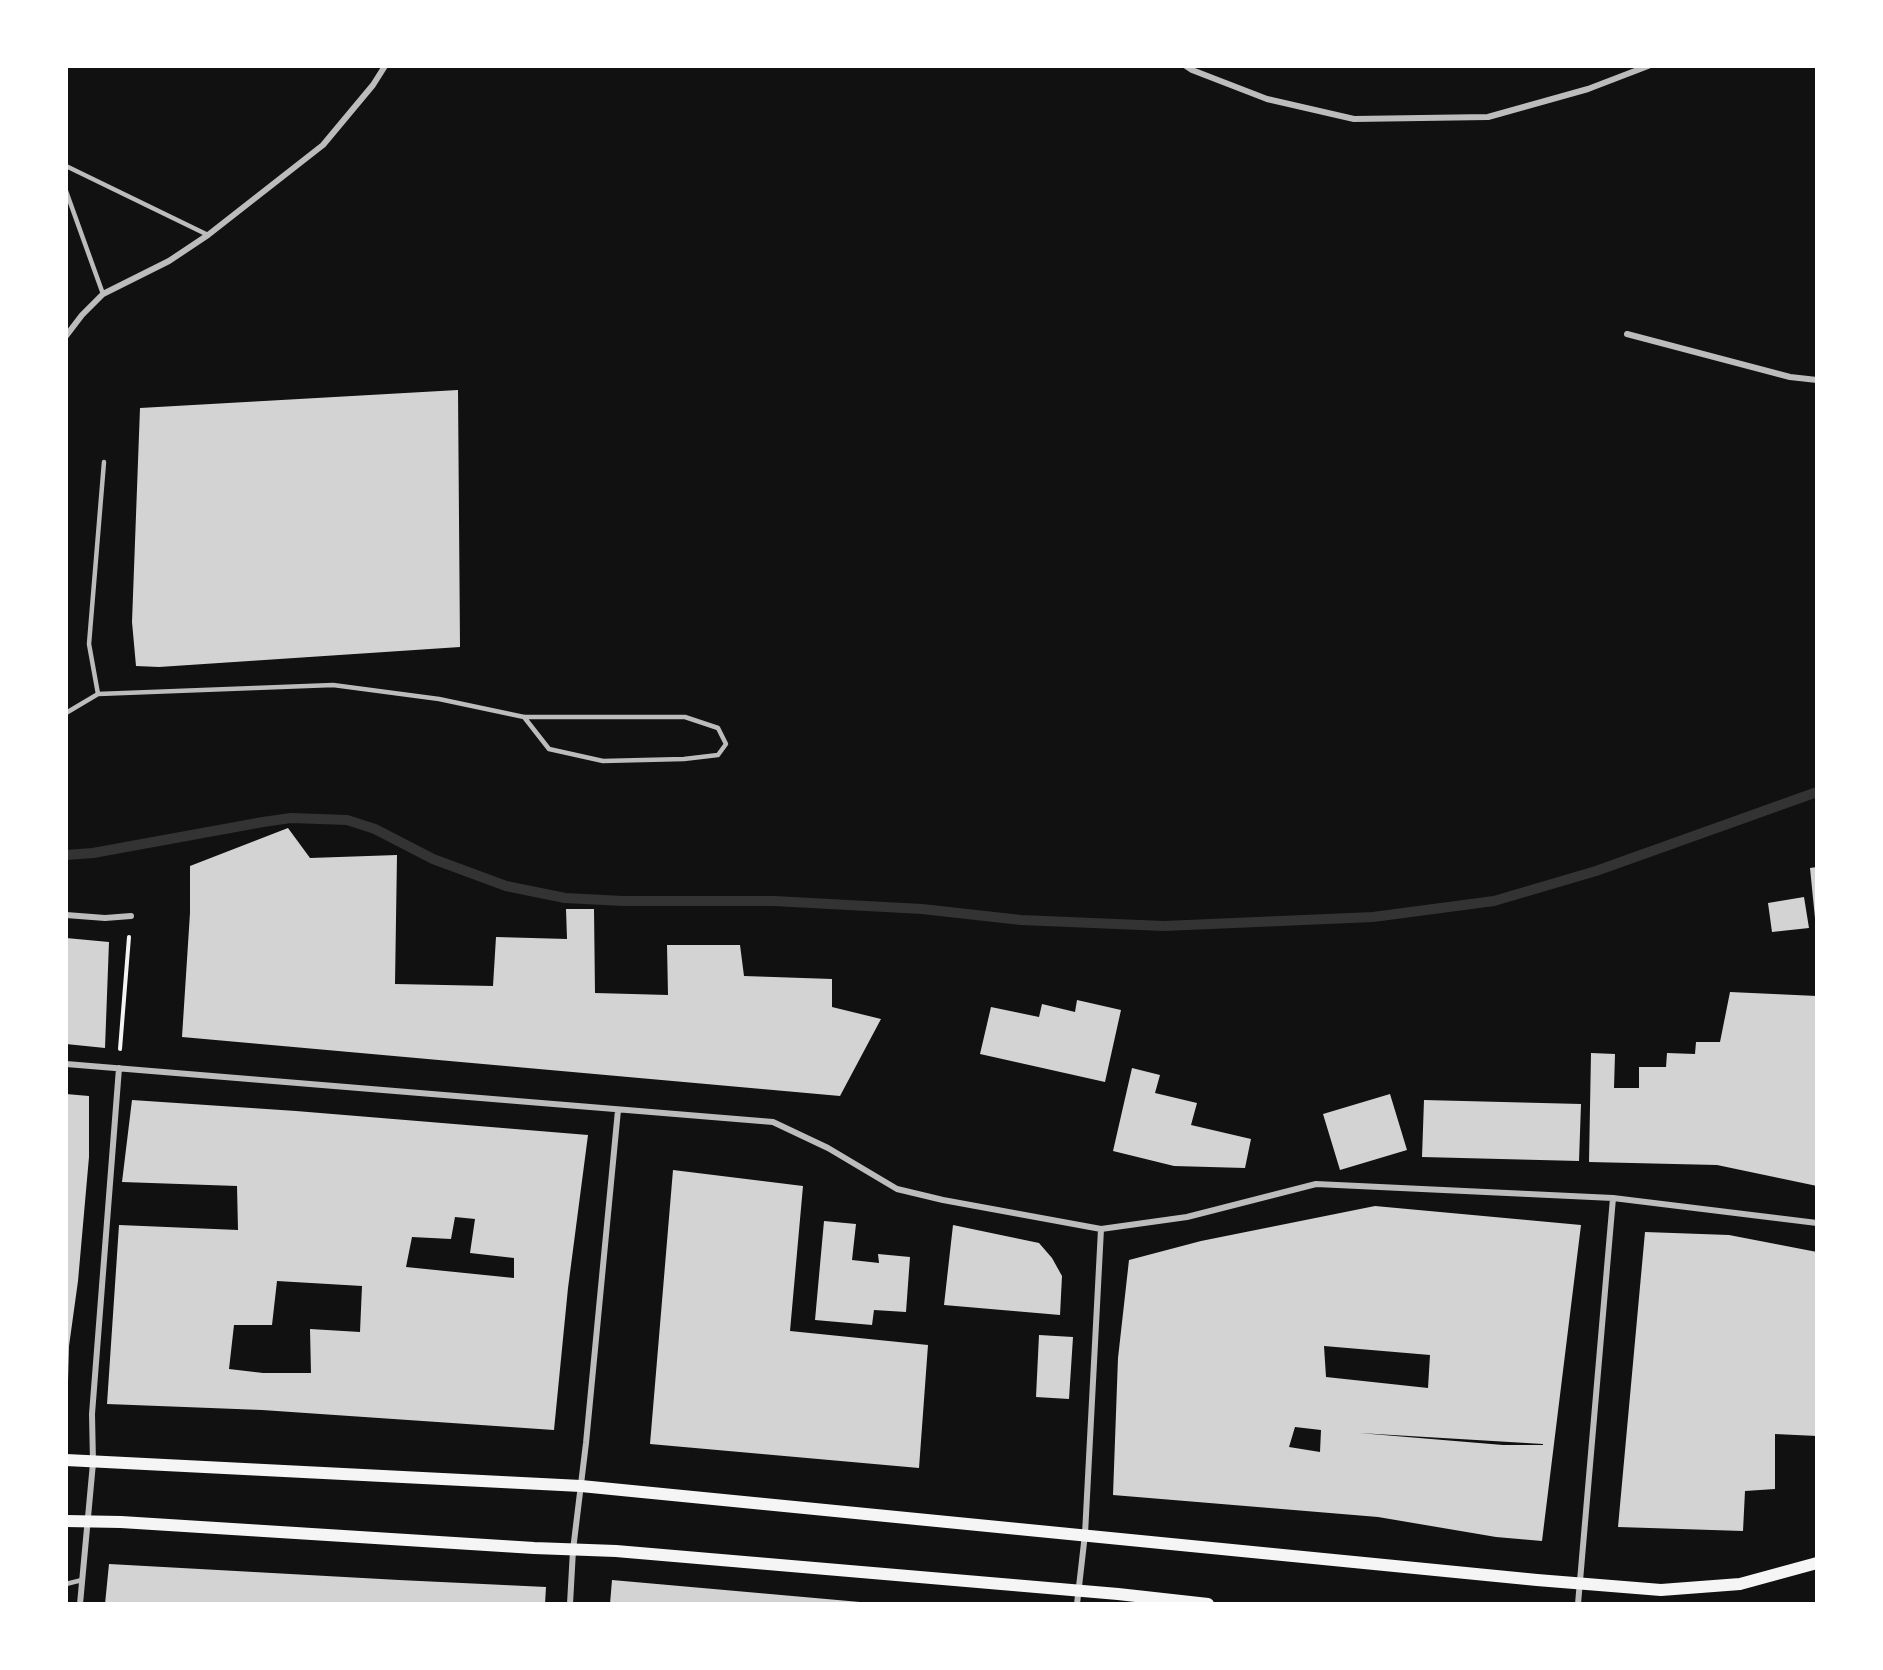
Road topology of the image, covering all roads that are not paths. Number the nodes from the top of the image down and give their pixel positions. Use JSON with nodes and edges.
{"nodes":[{"id":1,"x":385,"y":66,"type":"edge"},
{"id":2,"x":1185,"y":66,"type":"edge"},
{"id":3,"x":1648,"y":66,"type":"edge"},
{"id":4,"x":66,"y":166,"type":"edge"},
{"id":5,"x":66,"y":191,"type":"edge"},
{"id":6,"x":208,"y":235,"type":"junction"},
{"id":7,"x":104,"y":294,"type":"junction"},
{"id":8,"x":1627,"y":334,"type":"dead end"},
{"id":9,"x":66,"y":336,"type":"edge"},
{"id":10,"x":1817,"y":380,"type":"edge"},
{"id":11,"x":104,"y":462,"type":"dead end"},
{"id":12,"x":98,"y":694,"type":"junction"},
{"id":13,"x":66,"y":713,"type":"edge"},
{"id":14,"x":524,"y":717,"type":"junction"},
{"id":15,"x":66,"y":915,"type":"edge"},
{"id":16,"x":131,"y":916,"type":"road end"},
{"id":17,"x":66,"y":1064,"type":"edge"},
{"id":18,"x":119,"y":1068,"type":"junction"},
{"id":19,"x":618,"y":1110,"type":"junction"},
{"id":20,"x":1613,"y":1198,"type":"junction"},
{"id":21,"x":1817,"y":1223,"type":"edge"},
{"id":22,"x":1101,"y":1229,"type":"junction"},
{"id":23,"x":66,"y":1460,"type":"edge"},
{"id":24,"x":93,"y":1463,"type":"junction"},
{"id":25,"x":581,"y":1486,"type":"junction"},
{"id":26,"x":66,"y":1521,"type":"edge"},
{"id":27,"x":88,"y":1523,"type":"junction"},
{"id":28,"x":1085,"y":1534,"type":"junction"},
{"id":29,"x":573,"y":1550,"type":"junction"},
{"id":30,"x":1817,"y":1563,"type":"edge"},
{"id":31,"x":82,"y":1580,"type":"junction"},
{"id":32,"x":1580,"y":1582,"type":"junction"},
{"id":33,"x":66,"y":1584,"type":"edge"},
{"id":34,"x":1078,"y":1598,"type":"edge"},
{"id":35,"x":80,"y":1604,"type":"edge"},
{"id":36,"x":570,"y":1604,"type":"edge"},
{"id":37,"x":1208,"y":1604,"type":"edge"},
{"id":38,"x":1578,"y":1604,"type":"edge"}],
"edges":[{"from":1,"to":6,"type":"street"},
{"from":2,"to":3,"type":"street"},
{"from":4,"to":6,"type":"lane"},
{"from":5,"to":7,"type":"lane"},
{"from":6,"to":7,"type":"street"},
{"from":7,"to":9,"type":"street"},
{"from":8,"to":10,"type":"street"},
{"from":11,"to":12,"type":"lane"},
{"from":12,"to":13,"type":"lane"},
{"from":12,"to":14,"type":"lane"},
{"from":14,"to":14,"type":"lane"},
{"from":15,"to":16,"type":"street"},
{"from":17,"to":18,"type":"street"},
{"from":18,"to":19,"type":"street"},
{"from":18,"to":24,"type":"street"},
{"from":19,"to":22,"type":"street"},
{"from":19,"to":25,"type":"street"},
{"from":20,"to":21,"type":"street"},
{"from":20,"to":22,"type":"street"},
{"from":20,"to":32,"type":"street"},
{"from":22,"to":28,"type":"street"},
{"from":23,"to":24,"type":"main road"},
{"from":24,"to":25,"type":"main road"},
{"from":24,"to":27,"type":"street"},
{"from":25,"to":28,"type":"main road"},
{"from":25,"to":29,"type":"street"},
{"from":26,"to":27,"type":"main road"},
{"from":27,"to":29,"type":"main road"},
{"from":27,"to":31,"type":"street"},
{"from":28,"to":32,"type":"main road"},
{"from":28,"to":34,"type":"street"},
{"from":29,"to":34,"type":"main road"},
{"from":29,"to":36,"type":"street"},
{"from":30,"to":32,"type":"main road"},
{"from":31,"to":33,"type":"lane"},
{"from":31,"to":35,"type":"street"},
{"from":32,"to":38,"type":"street"},
{"from":34,"to":37,"type":"main road"}]}
